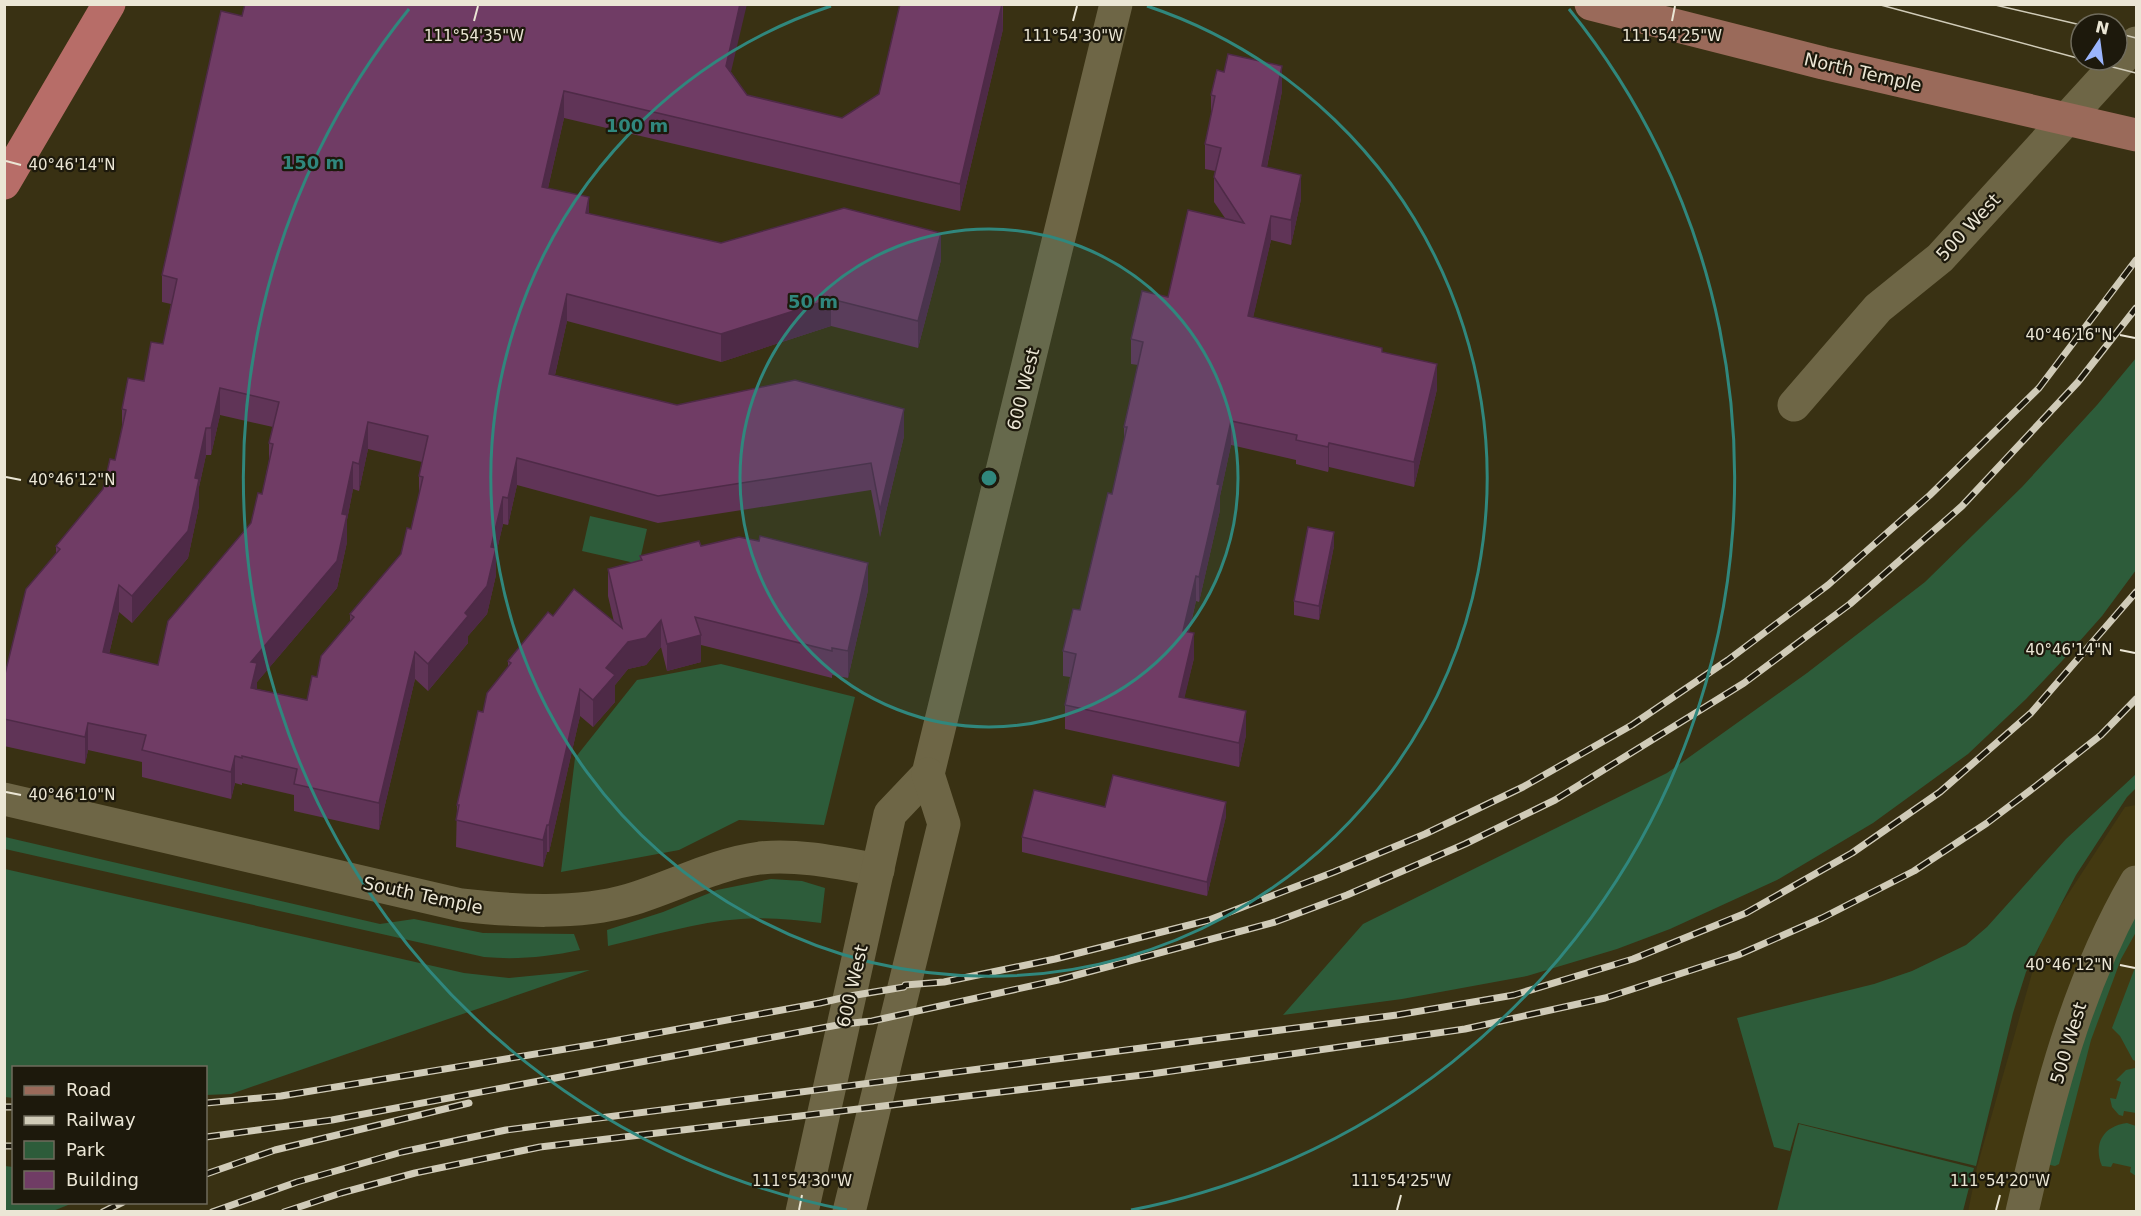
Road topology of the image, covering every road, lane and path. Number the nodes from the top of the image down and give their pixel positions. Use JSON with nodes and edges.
{"nodes":[{"id":1,"x":109,"y":4,"type":"edge"},
{"id":2,"x":1116,"y":4,"type":"edge"},
{"id":3,"x":1591,"y":4,"type":"edge"},
{"id":4,"x":2136,"y":43,"type":"edge"},
{"id":5,"x":2136,"y":135,"type":"edge"},
{"id":6,"x":4,"y":183,"type":"edge"},
{"id":7,"x":1794,"y":405,"type":"dead end"},
{"id":8,"x":928,"y":774,"type":"junction"},
{"id":9,"x":4,"y":799,"type":"edge"},
{"id":10,"x":878,"y":870,"type":"junction"},
{"id":11,"x":2136,"y":882,"type":"edge"},
{"id":12,"x":802,"y":1212,"type":"edge"},
{"id":13,"x":849,"y":1212,"type":"edge"},
{"id":14,"x":2022,"y":1212,"type":"edge"}],
"edges":[{"from":1,"to":6,"type":"highway"},
{"from":2,"to":8,"type":"street","name":"600 West"},
{"from":3,"to":5,"type":"main road","name":"North Temple"},
{"from":4,"to":7,"type":"street","name":"500 West"},
{"from":8,"to":10,"type":"street","name":"600 West"},
{"from":8,"to":13,"type":"street"},
{"from":9,"to":10,"type":"street","name":"South Temple"},
{"from":10,"to":12,"type":"street","name":"600 West"},
{"from":11,"to":14,"type":"street","name":"500 West"}]}
